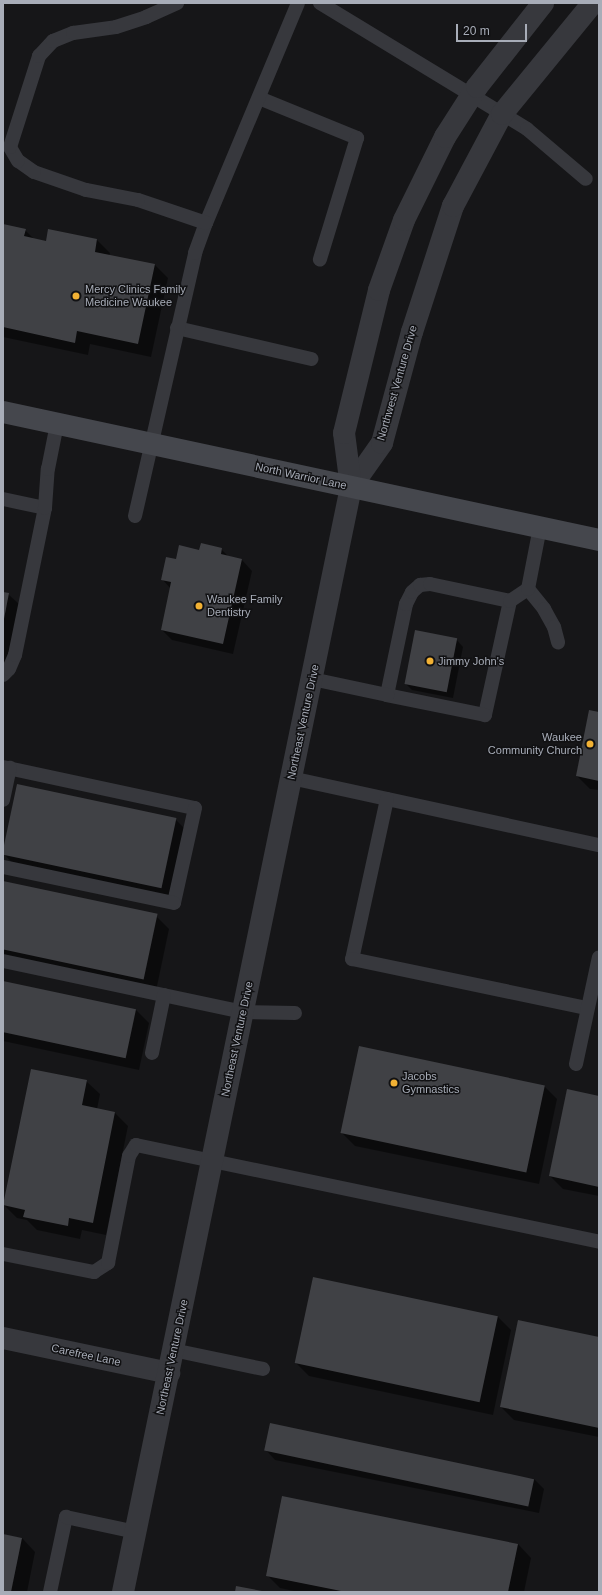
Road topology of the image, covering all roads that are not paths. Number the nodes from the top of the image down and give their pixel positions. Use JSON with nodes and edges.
{"nodes":[{"id":1,"x":177,"y":3,"type":"edge"},
{"id":2,"x":298,"y":3,"type":"edge"},
{"id":3,"x":320,"y":3,"type":"edge"},
{"id":4,"x":543,"y":3,"type":"edge"},
{"id":5,"x":593,"y":3,"type":"edge"},
{"id":6,"x":472,"y":95,"type":"junction"},
{"id":7,"x":259,"y":98,"type":"junction"},
{"id":8,"x":502,"y":114,"type":"junction"},
{"id":9,"x":586,"y":178,"type":"dead end"},
{"id":10,"x":206,"y":223,"type":"junction"},
{"id":11,"x":320,"y":259,"type":"dead end"},
{"id":12,"x":177,"y":328,"type":"junction"},
{"id":13,"x":311,"y":359,"type":"dead end"},
{"id":14,"x":3,"y":412,"type":"edge"},
{"id":15,"x":57,"y":424,"type":"junction"},
{"id":16,"x":150,"y":444,"type":"junction"},
{"id":17,"x":351,"y":487,"type":"junction"},
{"id":18,"x":3,"y":499,"type":"edge"},
{"id":19,"x":46,"y":508,"type":"junction"},
{"id":20,"x":135,"y":516,"type":"dead end"},
{"id":21,"x":540,"y":527,"type":"junction"},
{"id":22,"x":599,"y":540,"type":"edge"},
{"id":23,"x":528,"y":589,"type":"junction"},
{"id":24,"x":510,"y":601,"type":"junction"},
{"id":25,"x":558,"y":642,"type":"dead end"},
{"id":26,"x":3,"y":675,"type":"edge"},
{"id":27,"x":312,"y":679,"type":"junction"},
{"id":28,"x":387,"y":695,"type":"junction"},
{"id":29,"x":6,"y":767,"type":"edge"},
{"id":30,"x":291,"y":778,"type":"junction"},
{"id":31,"x":387,"y":798,"type":"junction"},
{"id":32,"x":3,"y":800,"type":"edge"},
{"id":33,"x":599,"y":845,"type":"edge"},
{"id":34,"x":3,"y":867,"type":"edge"},
{"id":35,"x":599,"y":957,"type":"edge"},
{"id":36,"x":3,"y":961,"type":"edge"},
{"id":37,"x":164,"y":995,"type":"junction"},
{"id":38,"x":587,"y":1008,"type":"junction"},
{"id":39,"x":243,"y":1012,"type":"junction"},
{"id":40,"x":295,"y":1013,"type":"dead end"},
{"id":41,"x":152,"y":1053,"type":"dead end"},
{"id":42,"x":576,"y":1064,"type":"dead end"},
{"id":43,"x":212,"y":1162,"type":"junction"},
{"id":44,"x":599,"y":1242,"type":"edge"},
{"id":45,"x":3,"y":1254,"type":"edge"},
{"id":46,"x":3,"y":1338,"type":"edge"},
{"id":47,"x":173,"y":1350,"type":"junction"},
{"id":48,"x":263,"y":1369,"type":"dead end"},
{"id":49,"x":168,"y":1373,"type":"junction"},
{"id":50,"x":136,"y":1532,"type":"junction"},
{"id":51,"x":50,"y":1592,"type":"edge"},
{"id":52,"x":123,"y":1592,"type":"edge"}],
"edges":[{"from":1,"to":10,"type":"lane"},
{"from":2,"to":7,"type":"lane"},
{"from":3,"to":6,"type":"lane"},
{"from":4,"to":6,"type":"street"},
{"from":5,"to":8,"type":"street","name":"Northwest Venture Drive"},
{"from":6,"to":8,"type":"lane"},
{"from":6,"to":17,"type":"street"},
{"from":7,"to":10,"type":"lane"},
{"from":7,"to":11,"type":"lane"},
{"from":8,"to":9,"type":"lane"},
{"from":8,"to":17,"type":"street","name":"Northwest Venture Drive"},
{"from":10,"to":12,"type":"lane"},
{"from":12,"to":13,"type":"lane"},
{"from":12,"to":16,"type":"lane"},
{"from":14,"to":15,"type":"street","name":"North Warrior Lane"},
{"from":15,"to":16,"type":"street","name":"North Warrior Lane"},
{"from":15,"to":19,"type":"lane"},
{"from":16,"to":17,"type":"street","name":"North Warrior Lane"},
{"from":16,"to":20,"type":"lane"},
{"from":17,"to":21,"type":"street","name":"North Warrior Lane"},
{"from":17,"to":27,"type":"street","name":"Northeast Venture Drive"},
{"from":18,"to":19,"type":"lane"},
{"from":19,"to":26,"type":"lane"},
{"from":21,"to":22,"type":"street","name":"North Warrior Lane"},
{"from":21,"to":23,"type":"lane"},
{"from":23,"to":24,"type":"lane"},
{"from":23,"to":25,"type":"lane"},
{"from":24,"to":28,"type":"lane"},
{"from":24,"to":28,"type":"lane"},
{"from":27,"to":28,"type":"lane"},
{"from":27,"to":30,"type":"street","name":"Northeast Venture Drive"},
{"from":29,"to":32,"type":"lane"},
{"from":29,"to":34,"type":"lane"},
{"from":30,"to":31,"type":"lane"},
{"from":30,"to":39,"type":"street","name":"Northeast Venture Drive"},
{"from":31,"to":33,"type":"lane"},
{"from":31,"to":38,"type":"lane"},
{"from":35,"to":38,"type":"lane"},
{"from":36,"to":37,"type":"lane"},
{"from":37,"to":39,"type":"lane"},
{"from":37,"to":41,"type":"lane"},
{"from":38,"to":42,"type":"lane"},
{"from":39,"to":40,"type":"lane"},
{"from":39,"to":43,"type":"street","name":"Northeast Venture Drive"},
{"from":43,"to":44,"type":"lane"},
{"from":43,"to":45,"type":"lane"},
{"from":43,"to":47,"type":"street","name":"Northeast Venture Drive"},
{"from":46,"to":49,"type":"street","name":"Carefree Lane"},
{"from":47,"to":48,"type":"lane"},
{"from":47,"to":49,"type":"street","name":"Northeast Venture Drive"},
{"from":49,"to":50,"type":"street","name":"Northeast Venture Drive"},
{"from":50,"to":51,"type":"lane"},
{"from":50,"to":52,"type":"street","name":"Northeast Venture Drive"}]}
